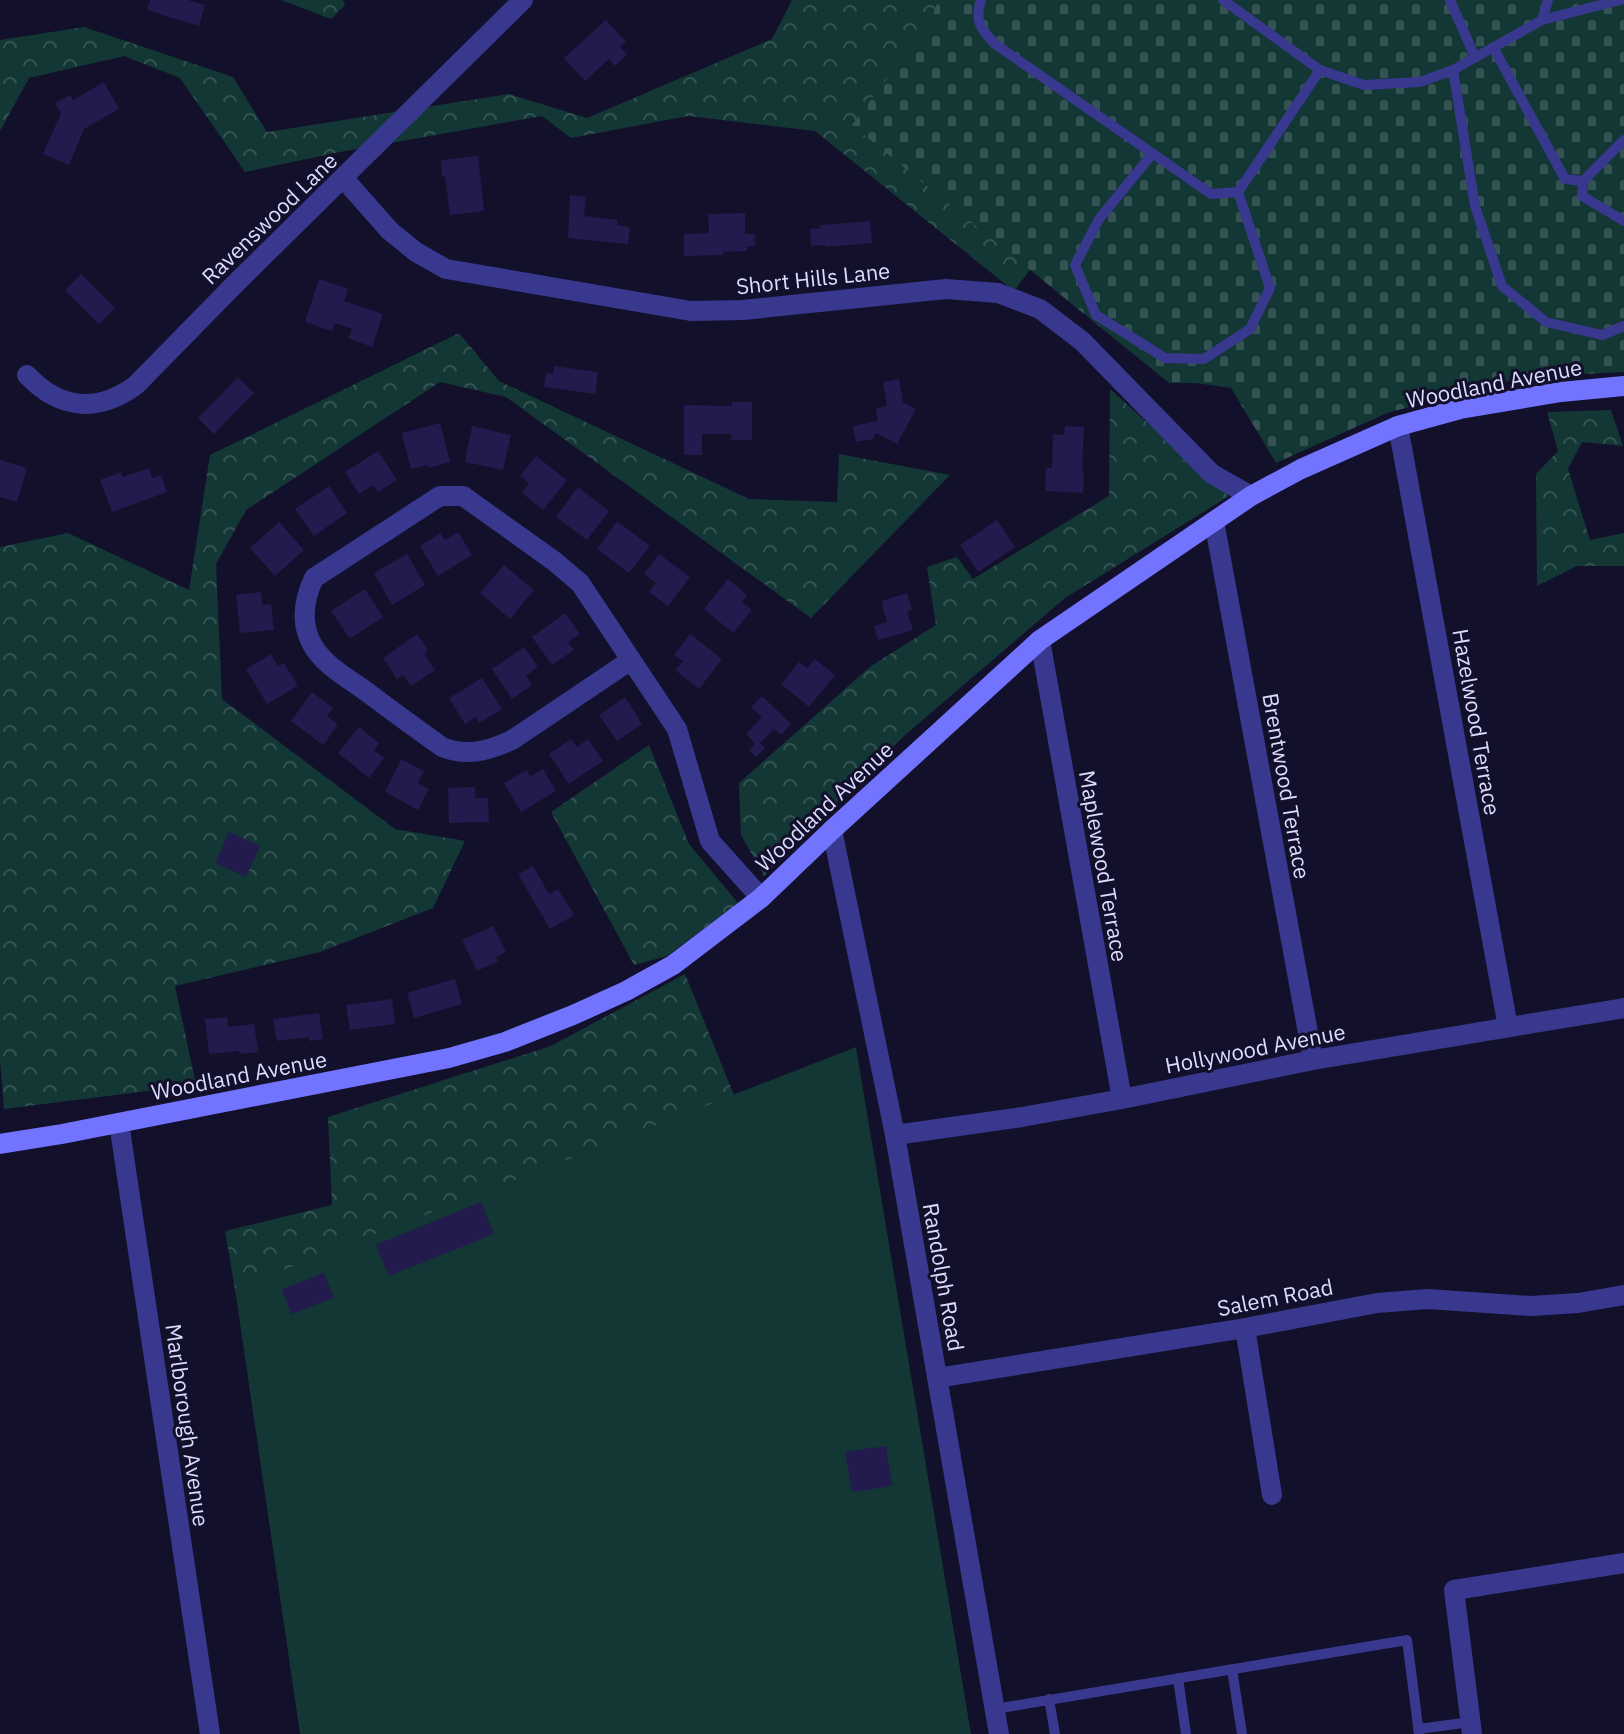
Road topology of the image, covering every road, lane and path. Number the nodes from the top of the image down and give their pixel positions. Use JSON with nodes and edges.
{"nodes":[{"id":1,"x":523,"y":0,"type":"edge"},
{"id":2,"x":981,"y":0,"type":"edge"},
{"id":3,"x":1223,"y":0,"type":"edge"},
{"id":4,"x":1450,"y":0,"type":"edge"},
{"id":5,"x":1548,"y":0,"type":"edge"},
{"id":6,"x":1620,"y":0,"type":"edge"},
{"id":7,"x":1542,"y":20,"type":"junction"},
{"id":8,"x":1493,"y":47,"type":"junction"},
{"id":9,"x":1475,"y":57,"type":"junction"},
{"id":10,"x":1320,"y":70,"type":"junction"},
{"id":11,"x":1453,"y":70,"type":"junction"},
{"id":12,"x":1624,"y":140,"type":"edge"},
{"id":13,"x":1153,"y":153,"type":"junction"},
{"id":14,"x":344,"y":179,"type":"junction"},
{"id":15,"x":1583,"y":181,"type":"junction"},
{"id":16,"x":1238,"y":192,"type":"junction"},
{"id":17,"x":1624,"y":221,"type":"edge"},
{"id":18,"x":1624,"y":326,"type":"edge"},
{"id":19,"x":27,"y":375,"type":"dead end"},
{"id":20,"x":1623,"y":390,"type":"edge"},
{"id":21,"x":1398,"y":426,"type":"junction"},
{"id":22,"x":1251,"y":496,"type":"junction"},
{"id":23,"x":1214,"y":521,"type":"junction"},
{"id":24,"x":1040,"y":640,"type":"junction"},
{"id":25,"x":631,"y":660,"type":"junction"},
{"id":26,"x":832,"y":830,"type":"junction"},
{"id":27,"x":761,"y":898,"type":"junction"},
{"id":28,"x":1624,"y":1008,"type":"edge"},
{"id":29,"x":1508,"y":1027,"type":"junction"},
{"id":30,"x":1313,"y":1060,"type":"junction"},
{"id":31,"x":1122,"y":1099,"type":"junction"},
{"id":32,"x":119,"y":1123,"type":"junction"},
{"id":33,"x":895,"y":1135,"type":"junction"},
{"id":34,"x":0,"y":1144,"type":"edge"},
{"id":35,"x":1624,"y":1295,"type":"edge"},
{"id":36,"x":1245,"y":1328,"type":"junction"},
{"id":37,"x":937,"y":1378,"type":"junction"},
{"id":38,"x":1272,"y":1495,"type":"dead end"},
{"id":39,"x":1624,"y":1563,"type":"edge"},
{"id":40,"x":1232,"y":1669,"type":"junction"},
{"id":41,"x":1178,"y":1678,"type":"junction"},
{"id":42,"x":1049,"y":1699,"type":"junction"},
{"id":43,"x":995,"y":1709,"type":"junction"},
{"id":44,"x":1471,"y":1728,"type":"edge"},
{"id":45,"x":1418,"y":1731,"type":"edge"},
{"id":46,"x":210,"y":1734,"type":"edge"},
{"id":47,"x":999,"y":1734,"type":"edge"},
{"id":48,"x":1055,"y":1734,"type":"edge"},
{"id":49,"x":1186,"y":1734,"type":"edge"},
{"id":50,"x":1242,"y":1734,"type":"edge"}],
"edges":[{"from":1,"to":14,"type":"street","name":"Ravenswood Lane"},
{"from":2,"to":13,"type":"lane"},
{"from":3,"to":10,"type":"lane"},
{"from":4,"to":9,"type":"lane"},
{"from":5,"to":7,"type":"lane"},
{"from":6,"to":7,"type":"lane"},
{"from":7,"to":8,"type":"lane"},
{"from":8,"to":9,"type":"lane"},
{"from":8,"to":15,"type":"lane"},
{"from":9,"to":11,"type":"lane"},
{"from":10,"to":11,"type":"lane"},
{"from":10,"to":16,"type":"lane"},
{"from":11,"to":18,"type":"lane"},
{"from":12,"to":15,"type":"lane"},
{"from":13,"to":16,"type":"lane"},
{"from":13,"to":16,"type":"lane"},
{"from":14,"to":19,"type":"street","name":"Ravenswood Lane"},
{"from":14,"to":22,"type":"street","name":"Short Hills Lane"},
{"from":15,"to":17,"type":"lane"},
{"from":20,"to":21,"type":"street","name":"Woodland Avenue"},
{"from":21,"to":22,"type":"street","name":"Woodland Avenue"},
{"from":21,"to":29,"type":"street","name":"Hazelwood Terrace"},
{"from":22,"to":23,"type":"street","name":"Woodland Avenue"},
{"from":23,"to":24,"type":"street","name":"Woodland Avenue"},
{"from":23,"to":30,"type":"street","name":"Brentwood Terrace"},
{"from":24,"to":26,"type":"street","name":"Woodland Avenue"},
{"from":24,"to":31,"type":"street","name":"Maplewood Terrace"},
{"from":25,"to":25,"type":"street"},
{"from":25,"to":27,"type":"street"},
{"from":26,"to":27,"type":"street","name":"Woodland Avenue"},
{"from":26,"to":33,"type":"street","name":"Randolph Road"},
{"from":27,"to":32,"type":"street","name":"Woodland Avenue"},
{"from":28,"to":29,"type":"street","name":"Hollywood Avenue"},
{"from":29,"to":30,"type":"street","name":"Hollywood Avenue"},
{"from":30,"to":31,"type":"street","name":"Hollywood Avenue"},
{"from":31,"to":33,"type":"street","name":"Hollywood Avenue"},
{"from":32,"to":34,"type":"street","name":"Woodland Avenue"},
{"from":32,"to":46,"type":"street","name":"Marlborough Avenue"},
{"from":33,"to":37,"type":"street","name":"Randolph Road"},
{"from":35,"to":36,"type":"street","name":"Salem Road"},
{"from":36,"to":37,"type":"street","name":"Salem Road"},
{"from":36,"to":38,"type":"street"},
{"from":37,"to":43,"type":"street","name":"Randolph Road"},
{"from":39,"to":44,"type":"street"},
{"from":40,"to":41,"type":"lane"},
{"from":40,"to":45,"type":"lane"},
{"from":40,"to":50,"type":"lane"},
{"from":41,"to":42,"type":"lane"},
{"from":41,"to":49,"type":"lane"},
{"from":42,"to":43,"type":"lane"},
{"from":42,"to":48,"type":"lane"},
{"from":43,"to":47,"type":"street","name":"Randolph Road"},
{"from":44,"to":45,"type":"lane"}]}
